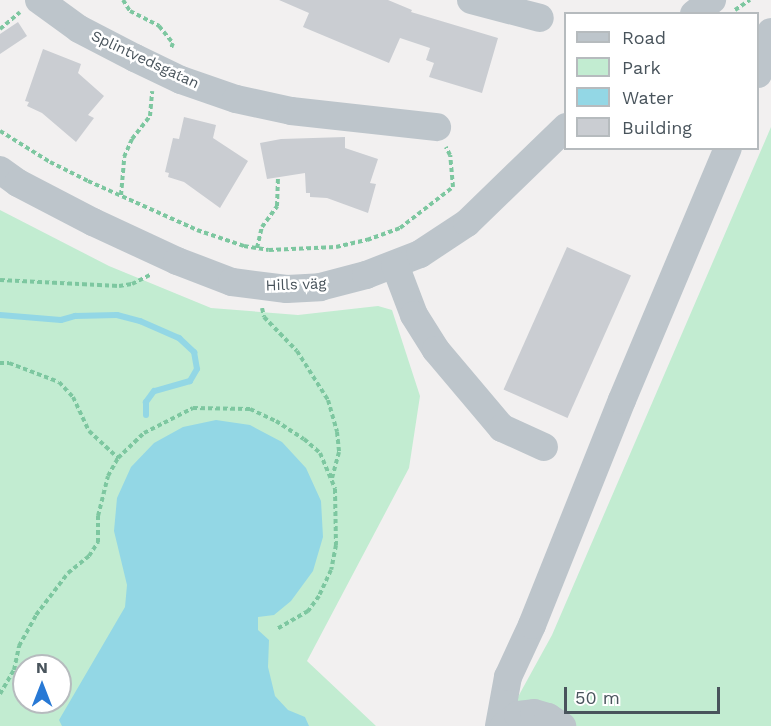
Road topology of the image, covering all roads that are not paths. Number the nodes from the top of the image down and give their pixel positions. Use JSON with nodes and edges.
{"nodes":[{"id":1,"x":471,"y":0,"type":"edge"},
{"id":2,"x":712,"y":0,"type":"edge"},
{"id":3,"x":32,"y":3,"type":"edge"},
{"id":4,"x":697,"y":12,"type":"edge"},
{"id":5,"x":540,"y":18,"type":"dead end"},
{"id":6,"x":771,"y":32,"type":"edge"},
{"id":7,"x":759,"y":71,"type":"edge"},
{"id":8,"x":437,"y":127,"type":"road end"},
{"id":9,"x":564,"y":129,"type":"edge"},
{"id":10,"x":727,"y":150,"type":"edge"},
{"id":11,"x":0,"y":170,"type":"edge"},
{"id":12,"x":395,"y":265,"type":"junction"},
{"id":13,"x":543,"y":447,"type":"dead end"},
{"id":14,"x":502,"y":726,"type":"edge"},
{"id":15,"x":562,"y":726,"type":"edge"}],
"edges":[{"from":1,"to":5,"type":"street"},
{"from":2,"to":4,"type":"street"},
{"from":3,"to":8,"type":"street","name":"Splintvedsgatan"},
{"from":6,"to":7,"type":"street"},
{"from":9,"to":12,"type":"street","name":"Hills väg"},
{"from":10,"to":14,"type":"street"},
{"from":11,"to":12,"type":"street","name":"Hills väg"},
{"from":12,"to":13,"type":"street"},
{"from":14,"to":15,"type":"street"}]}
